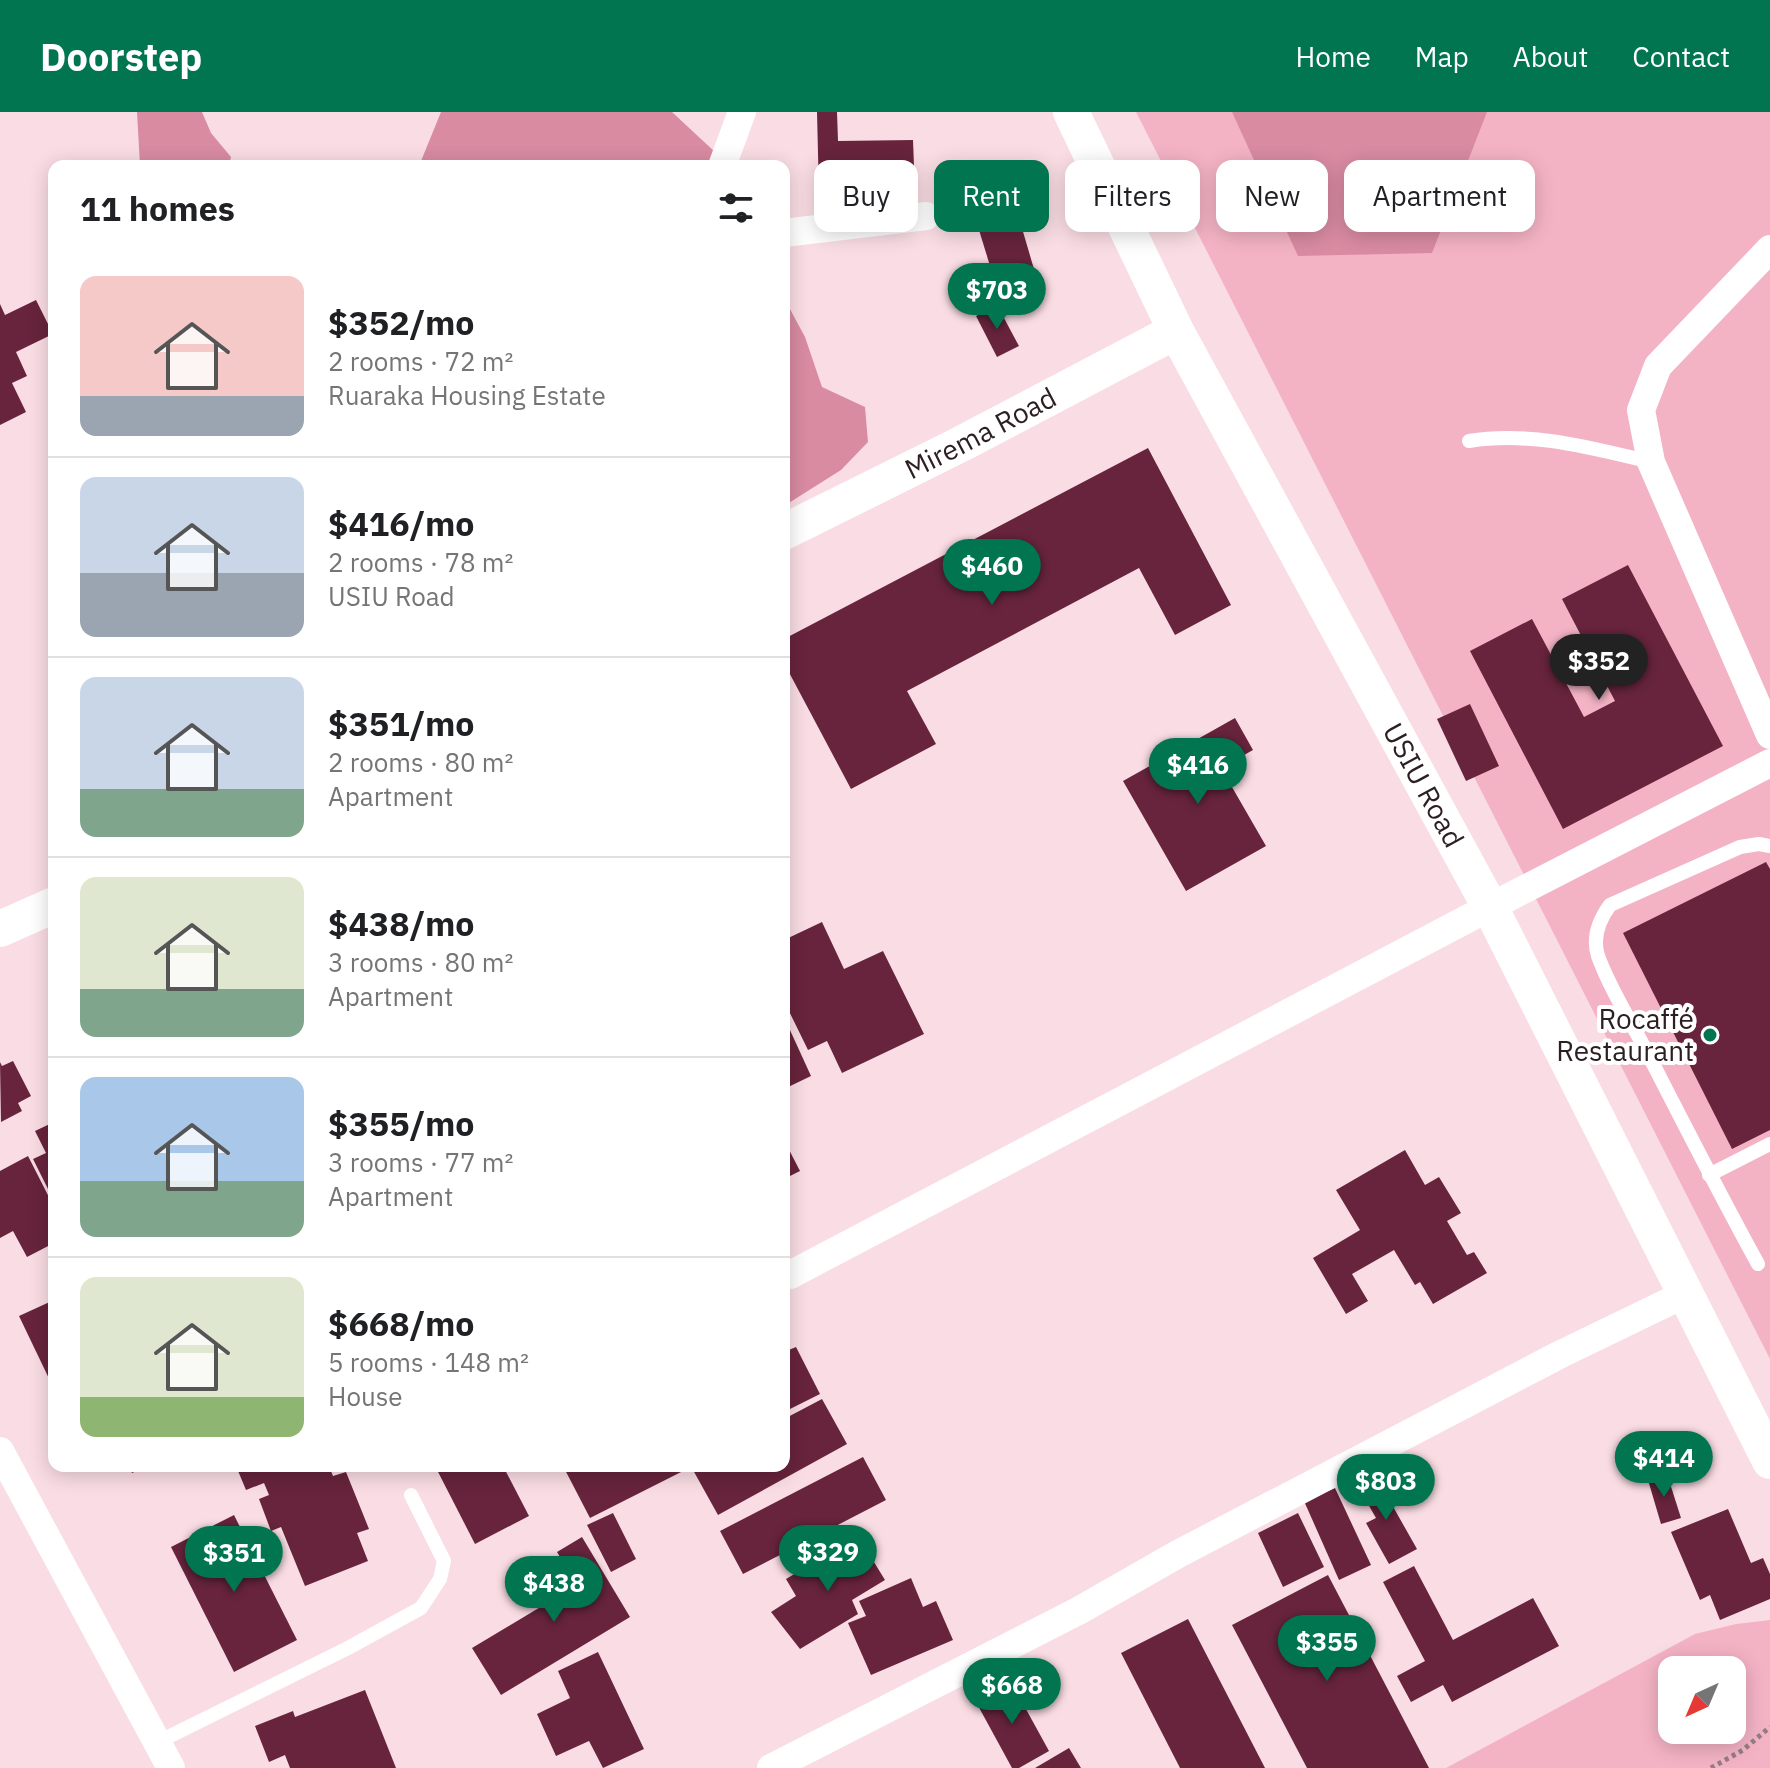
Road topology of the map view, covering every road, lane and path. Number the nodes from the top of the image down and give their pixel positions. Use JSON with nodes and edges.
{"nodes":[{"id":1,"x":742,"y":112,"type":"edge"},
{"id":2,"x":1071,"y":112,"type":"edge"},
{"id":3,"x":724,"y":160,"type":"edge"},
{"id":4,"x":926,"y":216,"type":"dead end"},
{"id":5,"x":790,"y":232,"type":"edge"},
{"id":6,"x":1770,"y":249,"type":"edge"},
{"id":7,"x":1176,"y":331,"type":"junction"},
{"id":8,"x":1469,"y":441,"type":"dead end"},
{"id":9,"x":1651,"y":462,"type":"junction"},
{"id":10,"x":790,"y":529,"type":"edge"},
{"id":11,"x":1770,"y":735,"type":"edge"},
{"id":12,"x":1770,"y":763,"type":"edge"},
{"id":13,"x":1770,"y":846,"type":"edge"},
{"id":14,"x":1490,"y":907,"type":"junction"},
{"id":15,"x":48,"y":908,"type":"edge"},
{"id":16,"x":0,"y":929,"type":"edge"},
{"id":17,"x":1770,"y":1144,"type":"edge"},
{"id":18,"x":1709,"y":1175,"type":"junction"},
{"id":19,"x":1758,"y":1264,"type":"dead end"},
{"id":20,"x":790,"y":1275,"type":"dead end"},
{"id":21,"x":1685,"y":1294,"type":"junction"},
{"id":22,"x":0,"y":1451,"type":"edge"},
{"id":23,"x":1770,"y":1461,"type":"edge"},
{"id":24,"x":411,"y":1495,"type":"dead end"},
{"id":25,"x":1770,"y":1727,"type":"edge"},
{"id":26,"x":158,"y":1742,"type":"junction"},
{"id":27,"x":171,"y":1768,"type":"edge"},
{"id":28,"x":771,"y":1768,"type":"edge"},
{"id":29,"x":1711,"y":1768,"type":"edge"}],
"edges":[{"from":1,"to":3,"type":"street"},
{"from":2,"to":7,"type":"street","name":"USIU Road"},
{"from":4,"to":5,"type":"street"},
{"from":6,"to":9,"type":"street"},
{"from":7,"to":10,"type":"street","name":"Mirema Road"},
{"from":7,"to":14,"type":"street","name":"USIU Road"},
{"from":8,"to":9,"type":"lane"},
{"from":9,"to":11,"type":"street"},
{"from":12,"to":14,"type":"street"},
{"from":13,"to":18,"type":"lane"},
{"from":14,"to":20,"type":"street"},
{"from":14,"to":21,"type":"street","name":"USIU Road"},
{"from":15,"to":16,"type":"street"},
{"from":17,"to":18,"type":"lane"},
{"from":18,"to":19,"type":"lane"},
{"from":21,"to":23,"type":"street","name":"USIU Road"},
{"from":21,"to":28,"type":"street"},
{"from":22,"to":26,"type":"street"},
{"from":24,"to":26,"type":"lane"},
{"from":25,"to":29,"type":"path"},
{"from":26,"to":27,"type":"street"}]}
